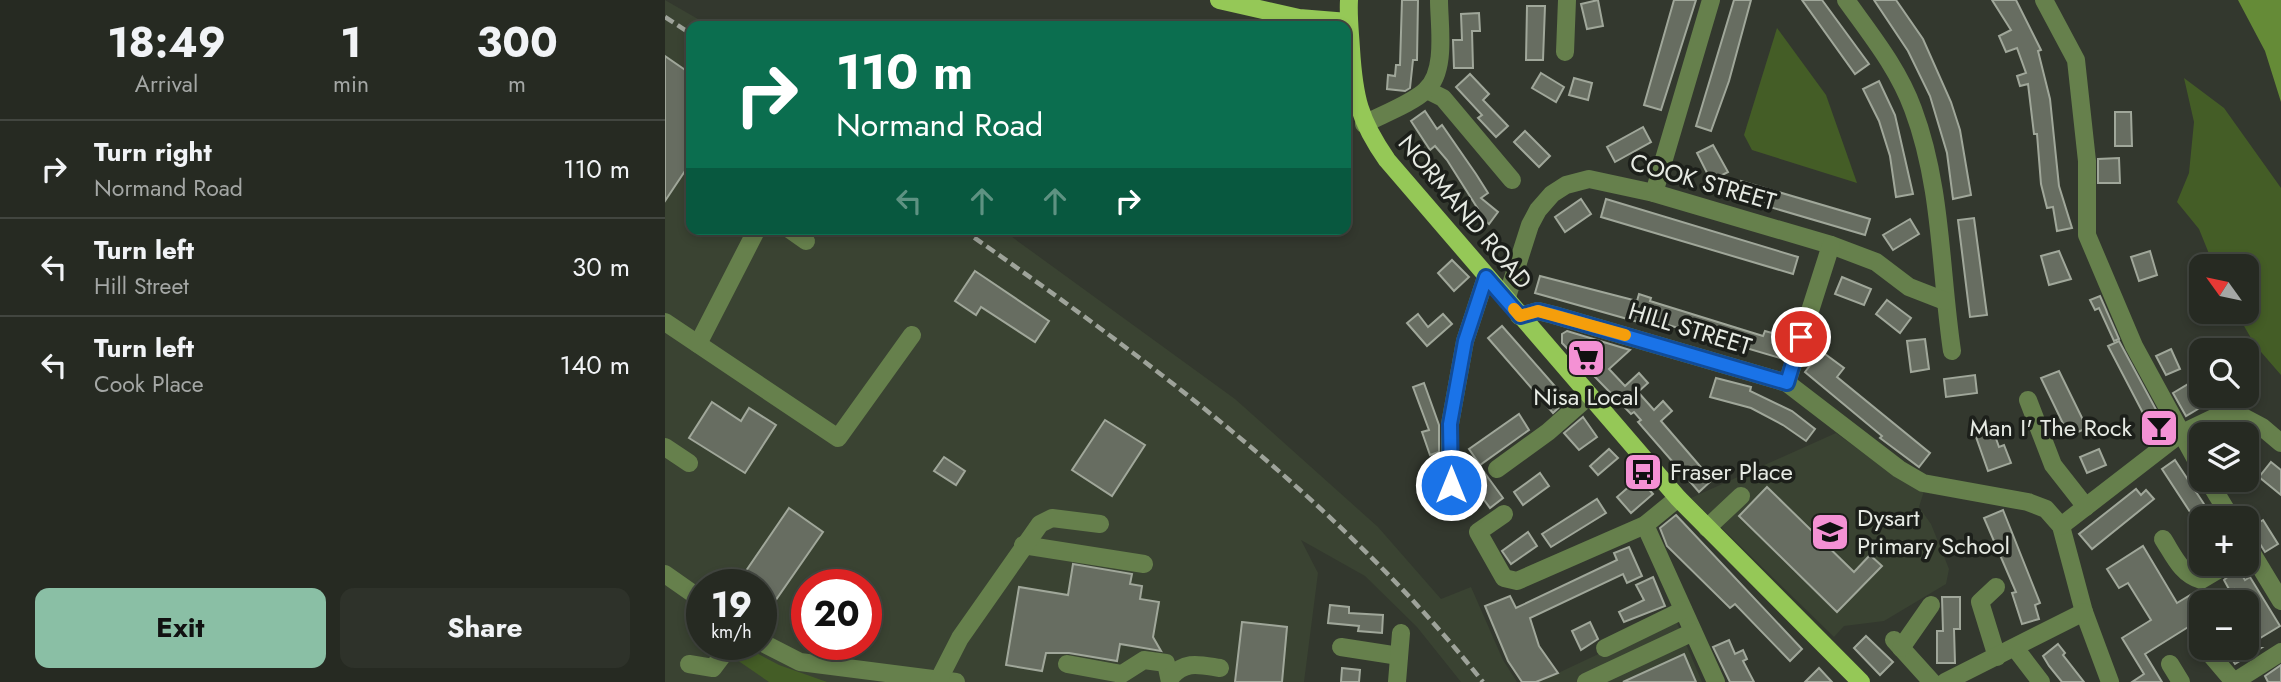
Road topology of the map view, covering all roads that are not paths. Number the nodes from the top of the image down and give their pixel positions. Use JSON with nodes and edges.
{"nodes":[{"id":1,"x":1219,"y":0,"type":"edge"},
{"id":2,"x":1349,"y":0,"type":"edge"},
{"id":3,"x":1439,"y":0,"type":"edge"},
{"id":4,"x":1567,"y":0,"type":"edge"},
{"id":5,"x":1711,"y":0,"type":"edge"},
{"id":6,"x":1846,"y":0,"type":"edge"},
{"id":7,"x":2044,"y":0,"type":"edge"},
{"id":8,"x":1335,"y":21,"type":"edge"},
{"id":9,"x":1347,"y":21,"type":"edge"},
{"id":10,"x":1565,"y":52,"type":"dead end"},
{"id":11,"x":1351,"y":62,"type":"edge"},
{"id":12,"x":1427,"y":90,"type":"junction"},
{"id":13,"x":1364,"y":124,"type":"junction"},
{"id":14,"x":1512,"y":180,"type":"dead end"},
{"id":15,"x":1654,"y":193,"type":"junction"},
{"id":16,"x":754,"y":235,"type":"edge"},
{"id":17,"x":798,"y":235,"type":"edge"},
{"id":18,"x":806,"y":241,"type":"dead end"},
{"id":19,"x":1831,"y":245,"type":"junction"},
{"id":20,"x":1486,"y":277,"type":"junction"},
{"id":21,"x":1506,"y":300,"type":"junction"},
{"id":22,"x":1945,"y":301,"type":"junction"},
{"id":23,"x":1520,"y":316,"type":"junction"},
{"id":24,"x":665,"y":322,"type":"edge"},
{"id":25,"x":912,"y":335,"type":"dead end"},
{"id":26,"x":698,"y":344,"type":"junction"},
{"id":27,"x":1952,"y":351,"type":"dead end"},
{"id":28,"x":1787,"y":383,"type":"junction"},
{"id":29,"x":1589,"y":396,"type":"junction"},
{"id":30,"x":2028,"y":400,"type":"dead end"},
{"id":31,"x":2180,"y":434,"type":"junction"},
{"id":32,"x":2281,"y":443,"type":"edge"},
{"id":33,"x":665,"y":447,"type":"edge"},
{"id":34,"x":2189,"y":449,"type":"edge"},
{"id":35,"x":689,"y":463,"type":"dead end"},
{"id":36,"x":1497,"y":469,"type":"dead end"},
{"id":37,"x":1451,"y":485,"type":"dead end"},
{"id":38,"x":1741,"y":496,"type":"dead end"},
{"id":39,"x":1678,"y":498,"type":"junction"},
{"id":40,"x":2085,"y":508,"type":"junction"},
{"id":41,"x":1504,"y":514,"type":"dead end"},
{"id":42,"x":1100,"y":524,"type":"dead end"},
{"id":43,"x":1645,"y":525,"type":"junction"},
{"id":44,"x":2061,"y":526,"type":"junction"},
{"id":45,"x":1707,"y":528,"type":"junction"},
{"id":46,"x":2163,"y":539,"type":"dead end"},
{"id":47,"x":1020,"y":549,"type":"junction"},
{"id":48,"x":1144,"y":564,"type":"dead end"},
{"id":49,"x":2259,"y":566,"type":"edge"},
{"id":50,"x":665,"y":574,"type":"edge"},
{"id":51,"x":2189,"y":575,"type":"edge"},
{"id":52,"x":2191,"y":576,"type":"edge"},
{"id":53,"x":2208,"y":576,"type":"edge"},
{"id":54,"x":1997,"y":587,"type":"dead end"},
{"id":55,"x":686,"y":589,"type":"edge"},
{"id":56,"x":2281,"y":601,"type":"edge"},
{"id":57,"x":1931,"y":605,"type":"dead end"},
{"id":58,"x":1683,"y":610,"type":"junction"},
{"id":59,"x":2084,"y":612,"type":"junction"},
{"id":60,"x":1693,"y":632,"type":"junction"},
{"id":61,"x":1401,"y":633,"type":"dead end"},
{"id":62,"x":1341,"y":647,"type":"dead end"},
{"id":63,"x":1605,"y":648,"type":"dead end"},
{"id":64,"x":2015,"y":648,"type":"junction"},
{"id":65,"x":777,"y":650,"type":"edge"},
{"id":66,"x":2281,"y":652,"type":"edge"},
{"id":67,"x":1399,"y":656,"type":"junction"},
{"id":68,"x":1997,"y":657,"type":"junction"},
{"id":69,"x":719,"y":660,"type":"edge"},
{"id":70,"x":2220,"y":660,"type":"edge"},
{"id":71,"x":689,"y":664,"type":"dead end"},
{"id":72,"x":1067,"y":664,"type":"dead end"},
{"id":73,"x":2170,"y":664,"type":"dead end"},
{"id":74,"x":1220,"y":668,"type":"dead end"},
{"id":75,"x":2243,"y":679,"type":"edge"},
{"id":76,"x":936,"y":680,"type":"edge"},
{"id":77,"x":1171,"y":680,"type":"edge"},
{"id":78,"x":1397,"y":682,"type":"edge"},
{"id":79,"x":1586,"y":682,"type":"edge"},
{"id":80,"x":1716,"y":682,"type":"edge"},
{"id":81,"x":1861,"y":682,"type":"edge"},
{"id":82,"x":1933,"y":682,"type":"edge"},
{"id":83,"x":1945,"y":682,"type":"edge"},
{"id":84,"x":2041,"y":682,"type":"edge"},
{"id":85,"x":2110,"y":682,"type":"edge"},
{"id":86,"x":2181,"y":682,"type":"edge"}],
"edges":[{"from":1,"to":8,"type":"main road"},
{"from":2,"to":9,"type":"main road","name":"NORMAND ROAD"},
{"from":3,"to":12,"type":"street"},
{"from":4,"to":10,"type":"street"},
{"from":5,"to":15,"type":"street"},
{"from":6,"to":22,"type":"street"},
{"from":7,"to":31,"type":"street"},
{"from":11,"to":13,"type":"main road","name":"NORMAND ROAD"},
{"from":12,"to":13,"type":"street"},
{"from":12,"to":14,"type":"street"},
{"from":13,"to":20,"type":"main road","name":"NORMAND ROAD"},
{"from":15,"to":19,"type":"street","name":"COOK STREET"},
{"from":15,"to":21,"type":"street","name":"COOK STREET"},
{"from":16,"to":26,"type":"street"},
{"from":17,"to":18,"type":"street"},
{"from":19,"to":22,"type":"street","name":"COOK STREET"},
{"from":19,"to":28,"type":"street"},
{"from":20,"to":21,"type":"main road","name":"NORMAND ROAD"},
{"from":20,"to":37,"type":"street"},
{"from":21,"to":23,"type":"main road","name":"NORMAND ROAD"},
{"from":22,"to":27,"type":"street"},
{"from":23,"to":28,"type":"street","name":"HILL STREET"},
{"from":23,"to":29,"type":"main road","name":"NORMAND ROAD"},
{"from":24,"to":26,"type":"street"},
{"from":25,"to":26,"type":"street"},
{"from":28,"to":44,"type":"street","name":"HILL STREET"},
{"from":29,"to":36,"type":"street"},
{"from":29,"to":39,"type":"main road","name":"NORMAND ROAD"},
{"from":30,"to":40,"type":"street"},
{"from":31,"to":32,"type":"street"},
{"from":31,"to":34,"type":"street"},
{"from":31,"to":40,"type":"street"},
{"from":33,"to":35,"type":"street"},
{"from":38,"to":45,"type":"street"},
{"from":39,"to":43,"type":"street"},
{"from":39,"to":45,"type":"main road","name":"NORMAND ROAD"},
{"from":40,"to":44,"type":"street"},
{"from":41,"to":43,"type":"street"},
{"from":42,"to":47,"type":"street"},
{"from":43,"to":58,"type":"street"},
{"from":44,"to":59,"type":"street"},
{"from":45,"to":81,"type":"main road","name":"NORMAND ROAD"},
{"from":46,"to":51,"type":"street"},
{"from":47,"to":48,"type":"street"},
{"from":47,"to":76,"type":"street"},
{"from":49,"to":56,"type":"street"},
{"from":50,"to":55,"type":"street"},
{"from":52,"to":53,"type":"street"},
{"from":54,"to":68,"type":"street"},
{"from":57,"to":82,"type":"street"},
{"from":58,"to":60,"type":"street"},
{"from":58,"to":63,"type":"street"},
{"from":59,"to":64,"type":"street"},
{"from":59,"to":85,"type":"street"},
{"from":60,"to":79,"type":"street"},
{"from":60,"to":80,"type":"street"},
{"from":61,"to":67,"type":"street"},
{"from":62,"to":67,"type":"street"},
{"from":64,"to":68,"type":"street"},
{"from":64,"to":84,"type":"street"},
{"from":65,"to":76,"type":"street"},
{"from":66,"to":75,"type":"street"},
{"from":67,"to":78,"type":"street"},
{"from":68,"to":83,"type":"street"},
{"from":69,"to":71,"type":"street"},
{"from":70,"to":75,"type":"street"},
{"from":72,"to":77,"type":"street"},
{"from":73,"to":86,"type":"street"},
{"from":74,"to":77,"type":"street"}]}
